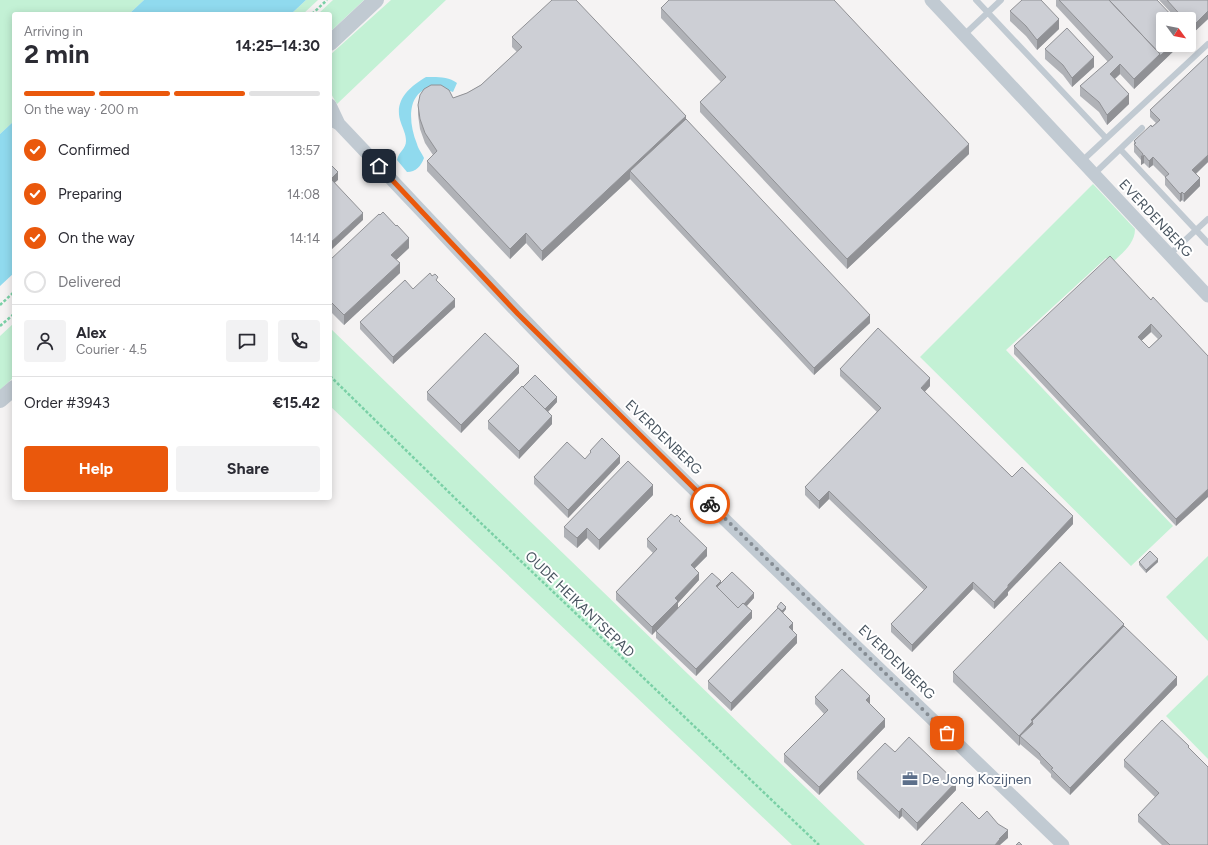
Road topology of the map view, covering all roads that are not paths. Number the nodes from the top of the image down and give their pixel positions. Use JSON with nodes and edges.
{"nodes":[{"id":1,"x":376,"y":0,"type":"edge"},
{"id":2,"x":931,"y":0,"type":"edge"},
{"id":3,"x":976,"y":0,"type":"edge"},
{"id":4,"x":1001,"y":0,"type":"edge"},
{"id":5,"x":988,"y":13,"type":"junction"},
{"id":6,"x":964,"y":35,"type":"junction"},
{"id":7,"x":332,"y":41,"type":"edge"},
{"id":8,"x":1208,"y":44,"type":"edge"},
{"id":9,"x":334,"y":122,"type":"edge"},
{"id":10,"x":1142,"y":128,"type":"dead end"},
{"id":11,"x":1106,"y":138,"type":"junction"},
{"id":12,"x":1120,"y":149,"type":"junction"},
{"id":13,"x":1082,"y":161,"type":"junction"},
{"id":14,"x":1094,"y":174,"type":"junction"},
{"id":15,"x":1208,"y":219,"type":"edge"},
{"id":16,"x":1196,"y":230,"type":"junction"},
{"id":17,"x":1208,"y":242,"type":"edge"},
{"id":18,"x":1169,"y":255,"type":"junction"},
{"id":19,"x":1208,"y":296,"type":"edge"},
{"id":20,"x":12,"y":390,"type":"edge"},
{"id":21,"x":0,"y":400,"type":"edge"},
{"id":22,"x":1063,"y":845,"type":"edge"}],
"edges":[{"from":1,"to":7,"type":"street"},
{"from":2,"to":6,"type":"street","name":"EVERDENBERG"},
{"from":3,"to":5,"type":"lane"},
{"from":4,"to":5,"type":"lane"},
{"from":5,"to":6,"type":"lane"},
{"from":5,"to":11,"type":"lane"},
{"from":6,"to":13,"type":"street","name":"EVERDENBERG"},
{"from":8,"to":11,"type":"lane"},
{"from":9,"to":22,"type":"street","name":"EVERDENBERG"},
{"from":10,"to":12,"type":"lane"},
{"from":11,"to":13,"type":"lane"},
{"from":12,"to":14,"type":"lane"},
{"from":12,"to":16,"type":"lane"},
{"from":13,"to":14,"type":"street","name":"EVERDENBERG"},
{"from":14,"to":18,"type":"street","name":"EVERDENBERG"},
{"from":15,"to":16,"type":"lane"},
{"from":16,"to":17,"type":"lane"},
{"from":16,"to":18,"type":"lane"},
{"from":18,"to":19,"type":"street","name":"EVERDENBERG"},
{"from":20,"to":21,"type":"street"}]}
